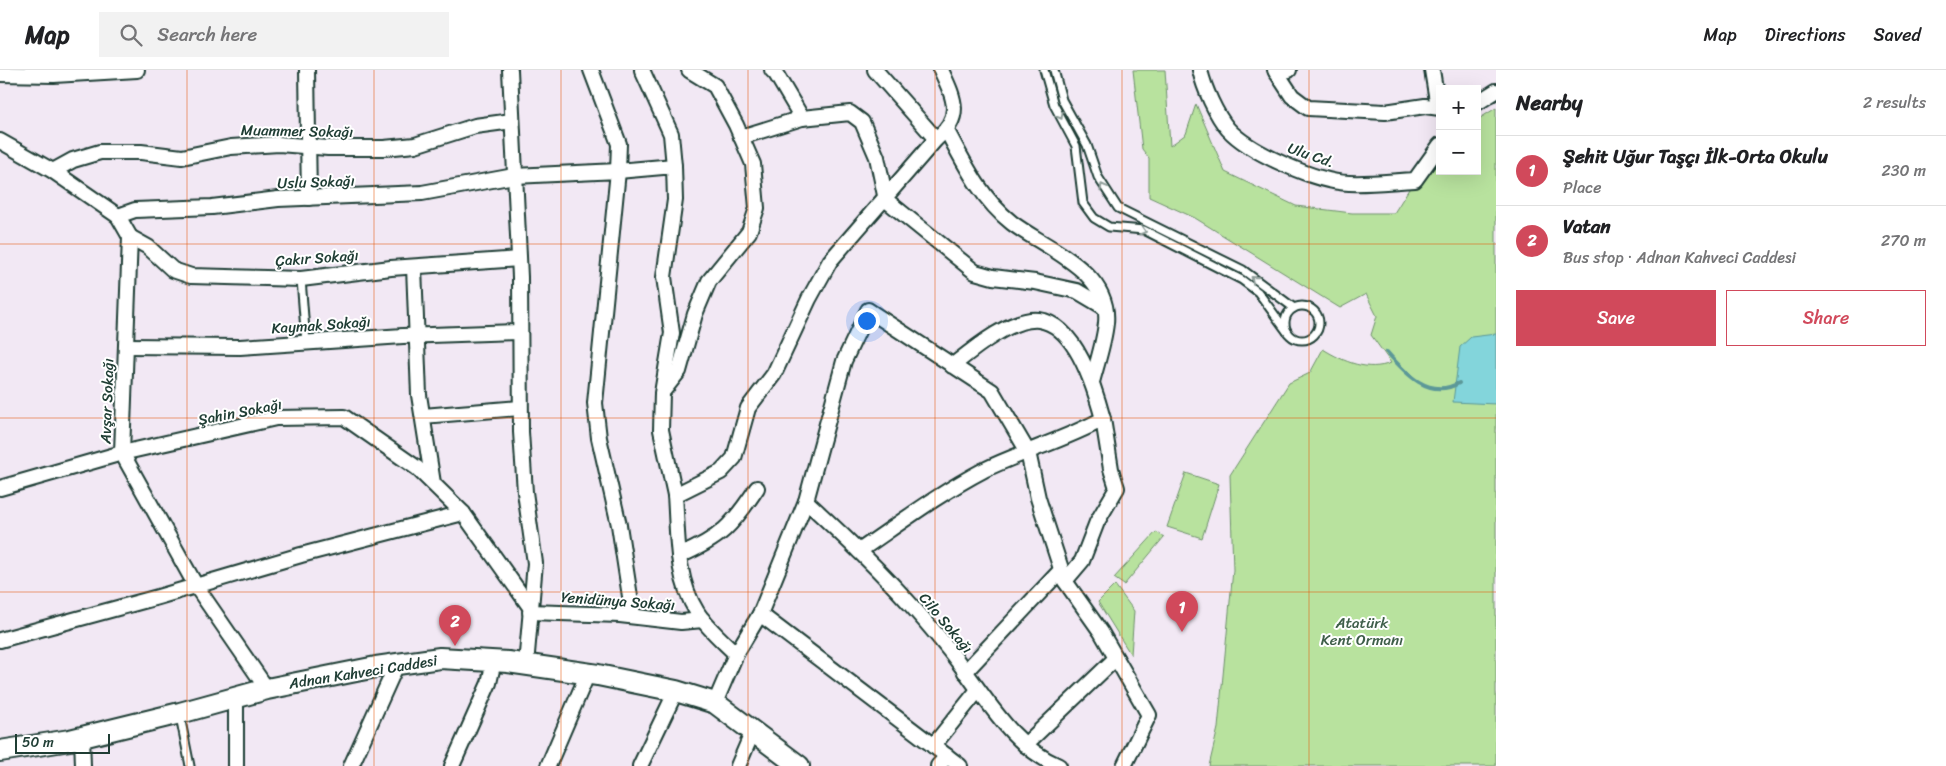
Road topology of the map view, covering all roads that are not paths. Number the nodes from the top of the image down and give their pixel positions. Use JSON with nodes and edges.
{"nodes":[{"id":1,"x":127,"y":70,"type":"edge"},
{"id":2,"x":137,"y":70,"type":"edge"},
{"id":3,"x":307,"y":70,"type":"edge"},
{"id":4,"x":510,"y":70,"type":"edge"},
{"id":5,"x":591,"y":70,"type":"edge"},
{"id":6,"x":642,"y":70,"type":"edge"},
{"id":7,"x":689,"y":70,"type":"edge"},
{"id":8,"x":772,"y":70,"type":"edge"},
{"id":9,"x":875,"y":70,"type":"edge"},
{"id":10,"x":941,"y":70,"type":"edge"},
{"id":11,"x":1044,"y":70,"type":"edge"},
{"id":12,"x":1054,"y":70,"type":"edge"},
{"id":13,"x":1200,"y":70,"type":"edge"},
{"id":14,"x":1432,"y":70,"type":"edge"},
{"id":15,"x":1280,"y":71,"type":"edge"},
{"id":16,"x":0,"y":74,"type":"edge"},
{"id":17,"x":1496,"y":91,"type":"edge"},
{"id":18,"x":1436,"y":92,"type":"edge"},
{"id":19,"x":1481,"y":100,"type":"edge"},
{"id":20,"x":1436,"y":108,"type":"edge"},
{"id":21,"x":802,"y":118,"type":"junction"},
{"id":22,"x":512,"y":121,"type":"junction"},
{"id":23,"x":942,"y":135,"type":"junction"},
{"id":24,"x":741,"y":137,"type":"junction"},
{"id":25,"x":0,"y":141,"type":"edge"},
{"id":26,"x":309,"y":147,"type":"junction"},
{"id":27,"x":1436,"y":151,"type":"edge"},
{"id":28,"x":674,"y":166,"type":"junction"},
{"id":29,"x":53,"y":171,"type":"junction"},
{"id":30,"x":618,"y":171,"type":"junction"},
{"id":31,"x":514,"y":176,"type":"junction"},
{"id":32,"x":309,"y":198,"type":"junction"},
{"id":33,"x":886,"y":200,"type":"junction"},
{"id":34,"x":118,"y":216,"type":"junction"},
{"id":35,"x":130,"y":237,"type":"junction"},
{"id":36,"x":519,"y":259,"type":"junction"},
{"id":37,"x":414,"y":267,"type":"junction"},
{"id":38,"x":301,"y":278,"type":"junction"},
{"id":39,"x":1104,"y":307,"type":"junction"},
{"id":40,"x":1294,"y":308,"type":"junction"},
{"id":41,"x":519,"y":332,"type":"junction"},
{"id":42,"x":1288,"y":333,"type":"junction"},
{"id":43,"x":419,"y":335,"type":"junction"},
{"id":44,"x":306,"y":343,"type":"junction"},
{"id":45,"x":126,"y":346,"type":"junction"},
{"id":46,"x":952,"y":366,"type":"junction"},
{"id":47,"x":1092,"y":382,"type":"junction"},
{"id":48,"x":662,"y":393,"type":"junction"},
{"id":49,"x":520,"y":408,"type":"junction"},
{"id":50,"x":422,"y":416,"type":"junction"},
{"id":51,"x":1102,"y":419,"type":"junction"},
{"id":52,"x":1028,"y":452,"type":"junction"},
{"id":53,"x":122,"y":453,"type":"junction"},
{"id":54,"x":433,"y":483,"type":"junction"},
{"id":55,"x":0,"y":488,"type":"edge"},
{"id":56,"x":757,"y":488,"type":"dead end"},
{"id":57,"x":675,"y":495,"type":"junction"},
{"id":58,"x":806,"y":501,"type":"junction"},
{"id":59,"x":463,"y":513,"type":"junction"},
{"id":60,"x":859,"y":551,"type":"junction"},
{"id":61,"x":679,"y":556,"type":"junction"},
{"id":62,"x":1063,"y":576,"type":"junction"},
{"id":63,"x":196,"y":586,"type":"junction"},
{"id":64,"x":530,"y":609,"type":"junction"},
{"id":65,"x":760,"y":614,"type":"junction"},
{"id":66,"x":633,"y":616,"type":"junction"},
{"id":67,"x":703,"y":620,"type":"junction"},
{"id":68,"x":0,"y":640,"type":"edge"},
{"id":69,"x":736,"y":654,"type":"junction"},
{"id":70,"x":1116,"y":658,"type":"junction"},
{"id":71,"x":494,"y":661,"type":"junction"},
{"id":72,"x":397,"y":664,"type":"junction"},
{"id":73,"x":526,"y":665,"type":"junction"},
{"id":74,"x":966,"y":672,"type":"junction"},
{"id":75,"x":588,"y":673,"type":"junction"},
{"id":76,"x":267,"y":689,"type":"junction"},
{"id":77,"x":978,"y":690,"type":"junction"},
{"id":78,"x":676,"y":691,"type":"junction"},
{"id":79,"x":236,"y":696,"type":"junction"},
{"id":80,"x":715,"y":704,"type":"junction"},
{"id":81,"x":180,"y":713,"type":"junction"},
{"id":82,"x":753,"y":731,"type":"junction"},
{"id":83,"x":82,"y":736,"type":"junction"},
{"id":84,"x":1025,"y":745,"type":"junction"},
{"id":85,"x":933,"y":746,"type":"junction"},
{"id":86,"x":0,"y":751,"type":"edge"},
{"id":87,"x":942,"y":761,"type":"edge"},
{"id":88,"x":83,"y":766,"type":"edge"},
{"id":89,"x":190,"y":766,"type":"edge"},
{"id":90,"x":236,"y":766,"type":"edge"},
{"id":91,"x":352,"y":766,"type":"edge"},
{"id":92,"x":452,"y":766,"type":"edge"},
{"id":93,"x":548,"y":766,"type":"edge"},
{"id":94,"x":640,"y":766,"type":"edge"},
{"id":95,"x":738,"y":766,"type":"edge"},
{"id":96,"x":799,"y":766,"type":"edge"},
{"id":97,"x":960,"y":766,"type":"edge"},
{"id":98,"x":1059,"y":766,"type":"edge"},
{"id":99,"x":1124,"y":766,"type":"edge"}],
"edges":[{"from":1,"to":2,"type":"street"},
{"from":1,"to":16,"type":"street"},
{"from":3,"to":26,"type":"street"},
{"from":4,"to":22,"type":"street"},
{"from":5,"to":30,"type":"street"},
{"from":6,"to":28,"type":"street"},
{"from":7,"to":24,"type":"street"},
{"from":8,"to":21,"type":"street"},
{"from":9,"to":23,"type":"street"},
{"from":10,"to":23,"type":"street"},
{"from":11,"to":42,"type":"lane","one_way":true},
{"from":40,"to":12,"type":"lane","one_way":true},
{"from":13,"to":27,"type":"street","name":"Ulu Cd."},
{"from":14,"to":18,"type":"street"},
{"from":15,"to":20,"type":"street"},
{"from":17,"to":19,"type":"street"},
{"from":21,"to":24,"type":"street"},
{"from":21,"to":33,"type":"street"},
{"from":22,"to":26,"type":"street","name":"Muammer Sokağı"},
{"from":22,"to":31,"type":"street"},
{"from":23,"to":33,"type":"street"},
{"from":23,"to":39,"type":"street"},
{"from":24,"to":48,"type":"street"},
{"from":25,"to":29,"type":"street"},
{"from":26,"to":29,"type":"street","name":"Muammer Sokağı"},
{"from":26,"to":32,"type":"street"},
{"from":28,"to":30,"type":"street","name":"Uslu Sokağı"},
{"from":28,"to":48,"type":"street"},
{"from":29,"to":34,"type":"street"},
{"from":30,"to":31,"type":"street","name":"Uslu Sokağı"},
{"from":30,"to":66,"type":"street"},
{"from":31,"to":32,"type":"street","name":"Uslu Sokağı"},
{"from":31,"to":36,"type":"street"},
{"from":32,"to":34,"type":"street","name":"Uslu Sokağı"},
{"from":33,"to":39,"type":"street"},
{"from":33,"to":57,"type":"street"},
{"from":34,"to":35,"type":"street"},
{"from":35,"to":38,"type":"street","name":"Çakır Sokağı"},
{"from":35,"to":45,"type":"street","name":"Avşar Sokağı"},
{"from":36,"to":37,"type":"street","name":"Çakır Sokağı"},
{"from":36,"to":41,"type":"street"},
{"from":37,"to":38,"type":"street","name":"Çakır Sokağı"},
{"from":37,"to":43,"type":"street"},
{"from":38,"to":44,"type":"lane"},
{"from":39,"to":47,"type":"street"},
{"from":40,"to":42,"type":"lane"},
{"from":40,"to":42,"type":"lane"},
{"from":41,"to":43,"type":"street","name":"Kaymak Sokağı"},
{"from":41,"to":49,"type":"street"},
{"from":43,"to":44,"type":"street","name":"Kaymak Sokağı"},
{"from":43,"to":50,"type":"street"},
{"from":44,"to":45,"type":"street","name":"Kaymak Sokağı"},
{"from":45,"to":53,"type":"street","name":"Avşar Sokağı"},
{"from":46,"to":47,"type":"street"},
{"from":46,"to":52,"type":"street"},
{"from":46,"to":58,"type":"street"},
{"from":47,"to":51,"type":"street"},
{"from":48,"to":57,"type":"street"},
{"from":49,"to":50,"type":"street"},
{"from":49,"to":64,"type":"street"},
{"from":50,"to":54,"type":"street"},
{"from":51,"to":52,"type":"street"},
{"from":51,"to":62,"type":"street"},
{"from":52,"to":60,"type":"street"},
{"from":52,"to":62,"type":"street"},
{"from":53,"to":54,"type":"street","name":"Şahin Sokağı"},
{"from":53,"to":55,"type":"street","name":"Şahin Sokağı"},
{"from":53,"to":63,"type":"street","name":"Avşar Sokağı"},
{"from":54,"to":59,"type":"street","name":"Şahin Sokağı"},
{"from":56,"to":61,"type":"street"},
{"from":57,"to":61,"type":"street"},
{"from":58,"to":60,"type":"street","name":"Cilo Sokağı"},
{"from":58,"to":65,"type":"street"},
{"from":59,"to":63,"type":"street"},
{"from":59,"to":64,"type":"street","name":"Şahin Sokağı"},
{"from":60,"to":74,"type":"street","name":"Cilo Sokağı"},
{"from":61,"to":67,"type":"street"},
{"from":62,"to":70,"type":"street"},
{"from":62,"to":74,"type":"street"},
{"from":63,"to":68,"type":"street"},
{"from":63,"to":76,"type":"street","name":"Avşar Sokağı"},
{"from":64,"to":66,"type":"street","name":"Yenidünya Sokağı"},
{"from":64,"to":73,"type":"street"},
{"from":65,"to":69,"type":"street"},
{"from":65,"to":85,"type":"street"},
{"from":66,"to":67,"type":"street","name":"Yenidünya Sokağı"},
{"from":67,"to":69,"type":"street"},
{"from":69,"to":80,"type":"street"},
{"from":70,"to":84,"type":"street"},
{"from":70,"to":99,"type":"street"},
{"from":71,"to":72,"type":"main road","name":"Adnan Kahveci Caddesi"},
{"from":71,"to":73,"type":"main road","name":"Adnan Kahveci Caddesi"},
{"from":71,"to":92,"type":"street"},
{"from":72,"to":76,"type":"main road","name":"Adnan Kahveci Caddesi"},
{"from":72,"to":91,"type":"street"},
{"from":73,"to":75,"type":"main road","name":"Adnan Kahveci Caddesi"},
{"from":74,"to":77,"type":"street","name":"Cilo Sokağı"},
{"from":75,"to":78,"type":"main road","name":"Adnan Kahveci Caddesi"},
{"from":75,"to":93,"type":"street"},
{"from":76,"to":79,"type":"main road","name":"Adnan Kahveci Caddesi"},
{"from":77,"to":84,"type":"street","name":"Cilo Sokağı"},
{"from":77,"to":85,"type":"street"},
{"from":78,"to":80,"type":"main road","name":"Adnan Kahveci Caddesi"},
{"from":78,"to":94,"type":"street"},
{"from":79,"to":81,"type":"main road","name":"Adnan Kahveci Caddesi"},
{"from":79,"to":90,"type":"street"},
{"from":80,"to":82,"type":"main road","name":"Adnan Kahveci Caddesi"},
{"from":81,"to":83,"type":"main road","name":"Adnan Kahveci Caddesi"},
{"from":81,"to":89,"type":"lane"},
{"from":82,"to":95,"type":"street"},
{"from":82,"to":96,"type":"main road","name":"Adnan Kahveci Caddesi"},
{"from":83,"to":86,"type":"main road","name":"Adnan Kahveci Caddesi"},
{"from":83,"to":88,"type":"street"},
{"from":84,"to":98,"type":"street","name":"Cilo Sokağı"},
{"from":85,"to":87,"type":"street"},
{"from":87,"to":97,"type":"street"}]}
